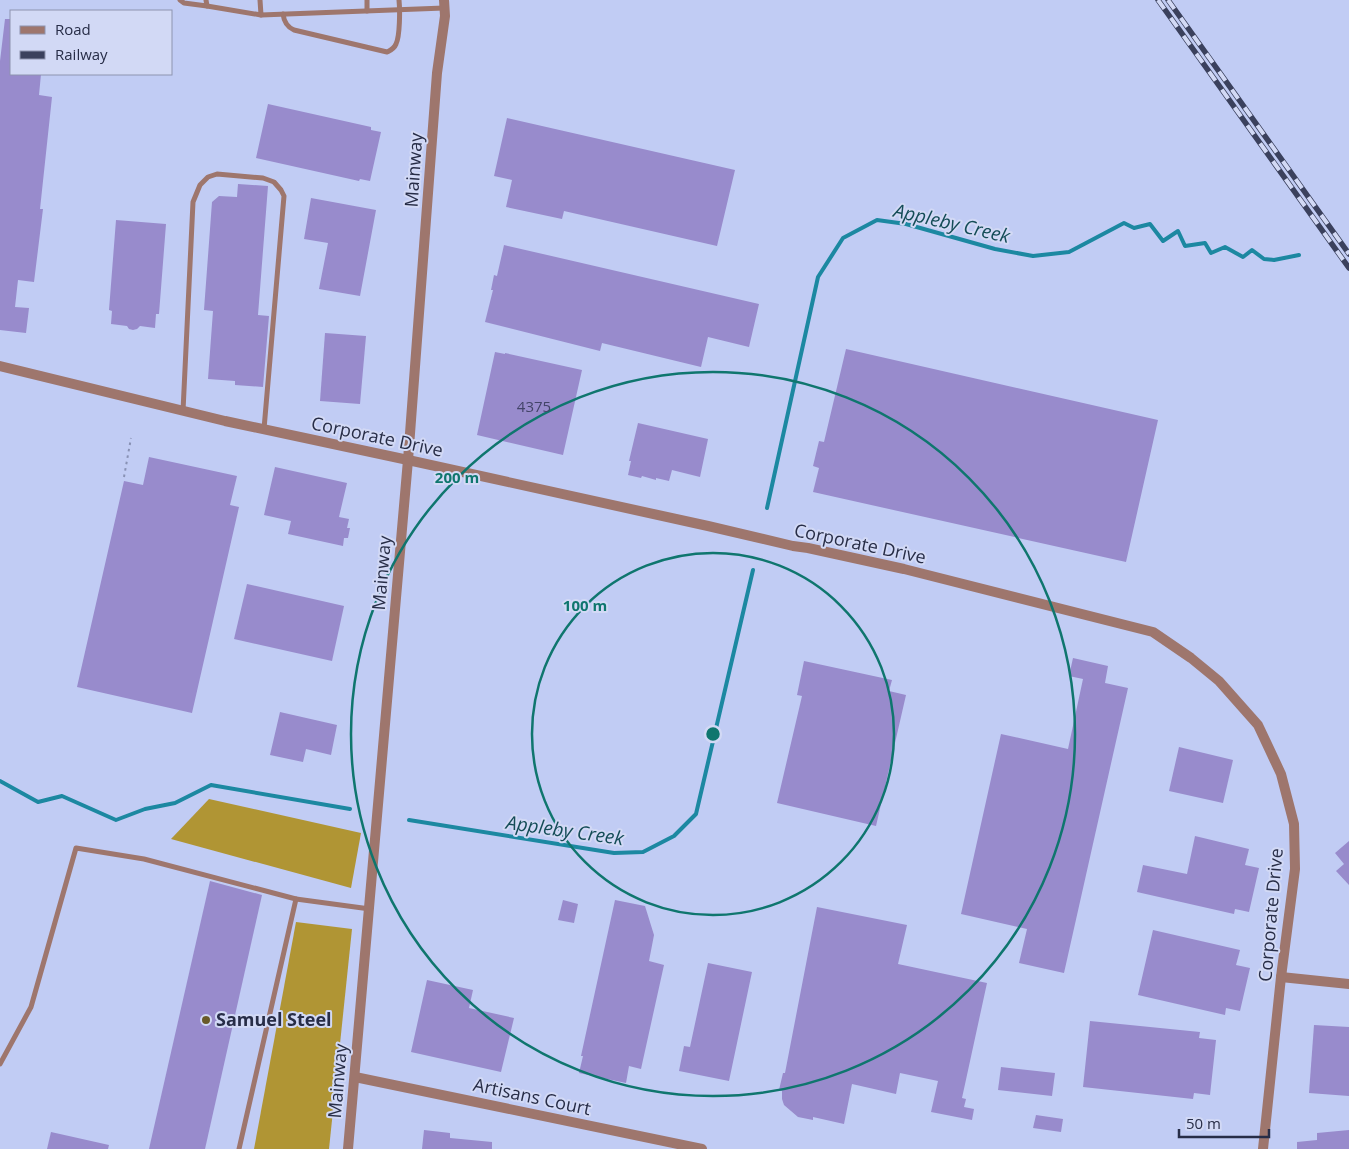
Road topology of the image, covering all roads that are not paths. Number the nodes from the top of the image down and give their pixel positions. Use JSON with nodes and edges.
{"nodes":[{"id":1,"x":180,"y":0,"type":"edge"},
{"id":2,"x":260,"y":0,"type":"edge"},
{"id":3,"x":367,"y":0,"type":"edge"},
{"id":4,"x":399,"y":0,"type":"edge"},
{"id":5,"x":206,"y":3,"type":"edge"},
{"id":6,"x":444,"y":4,"type":"edge"},
{"id":7,"x":400,"y":10,"type":"junction"},
{"id":8,"x":367,"y":11,"type":"junction"},
{"id":9,"x":283,"y":14,"type":"junction"},
{"id":10,"x":261,"y":15,"type":"junction"},
{"id":11,"x":0,"y":366,"type":"edge"},
{"id":12,"x":183,"y":411,"type":"junction"},
{"id":13,"x":264,"y":429,"type":"junction"},
{"id":14,"x":408,"y":460,"type":"junction"},
{"id":15,"x":296,"y":899,"type":"junction"},
{"id":16,"x":370,"y":909,"type":"junction"},
{"id":17,"x":1281,"y":977,"type":"junction"},
{"id":18,"x":1349,"y":984,"type":"edge"},
{"id":19,"x":0,"y":1064,"type":"edge"},
{"id":20,"x":355,"y":1077,"type":"junction"},
{"id":21,"x":239,"y":1149,"type":"edge"},
{"id":22,"x":348,"y":1149,"type":"edge"},
{"id":23,"x":702,"y":1149,"type":"edge"},
{"id":24,"x":1263,"y":1149,"type":"edge"}],
"edges":[{"from":1,"to":5,"type":"lane"},
{"from":2,"to":10,"type":"lane"},
{"from":3,"to":8,"type":"lane"},
{"from":4,"to":7,"type":"lane"},
{"from":5,"to":10,"type":"lane"},
{"from":6,"to":7,"type":"lane"},
{"from":6,"to":14,"type":"street","name":"Mainway"},
{"from":7,"to":8,"type":"lane"},
{"from":7,"to":9,"type":"lane"},
{"from":8,"to":9,"type":"lane"},
{"from":9,"to":10,"type":"lane"},
{"from":11,"to":12,"type":"street","name":"Corporate Drive"},
{"from":12,"to":13,"type":"street","name":"Corporate Drive"},
{"from":12,"to":13,"type":"lane"},
{"from":13,"to":14,"type":"street","name":"Corporate Drive"},
{"from":14,"to":16,"type":"street","name":"Mainway"},
{"from":14,"to":17,"type":"street","name":"Corporate Drive"},
{"from":15,"to":16,"type":"lane"},
{"from":15,"to":19,"type":"lane"},
{"from":15,"to":21,"type":"lane"},
{"from":16,"to":20,"type":"street","name":"Mainway"},
{"from":17,"to":18,"type":"street"},
{"from":17,"to":24,"type":"street","name":"Corporate Drive"},
{"from":20,"to":22,"type":"street","name":"Mainway"},
{"from":20,"to":23,"type":"street","name":"Artisans Court"}]}
